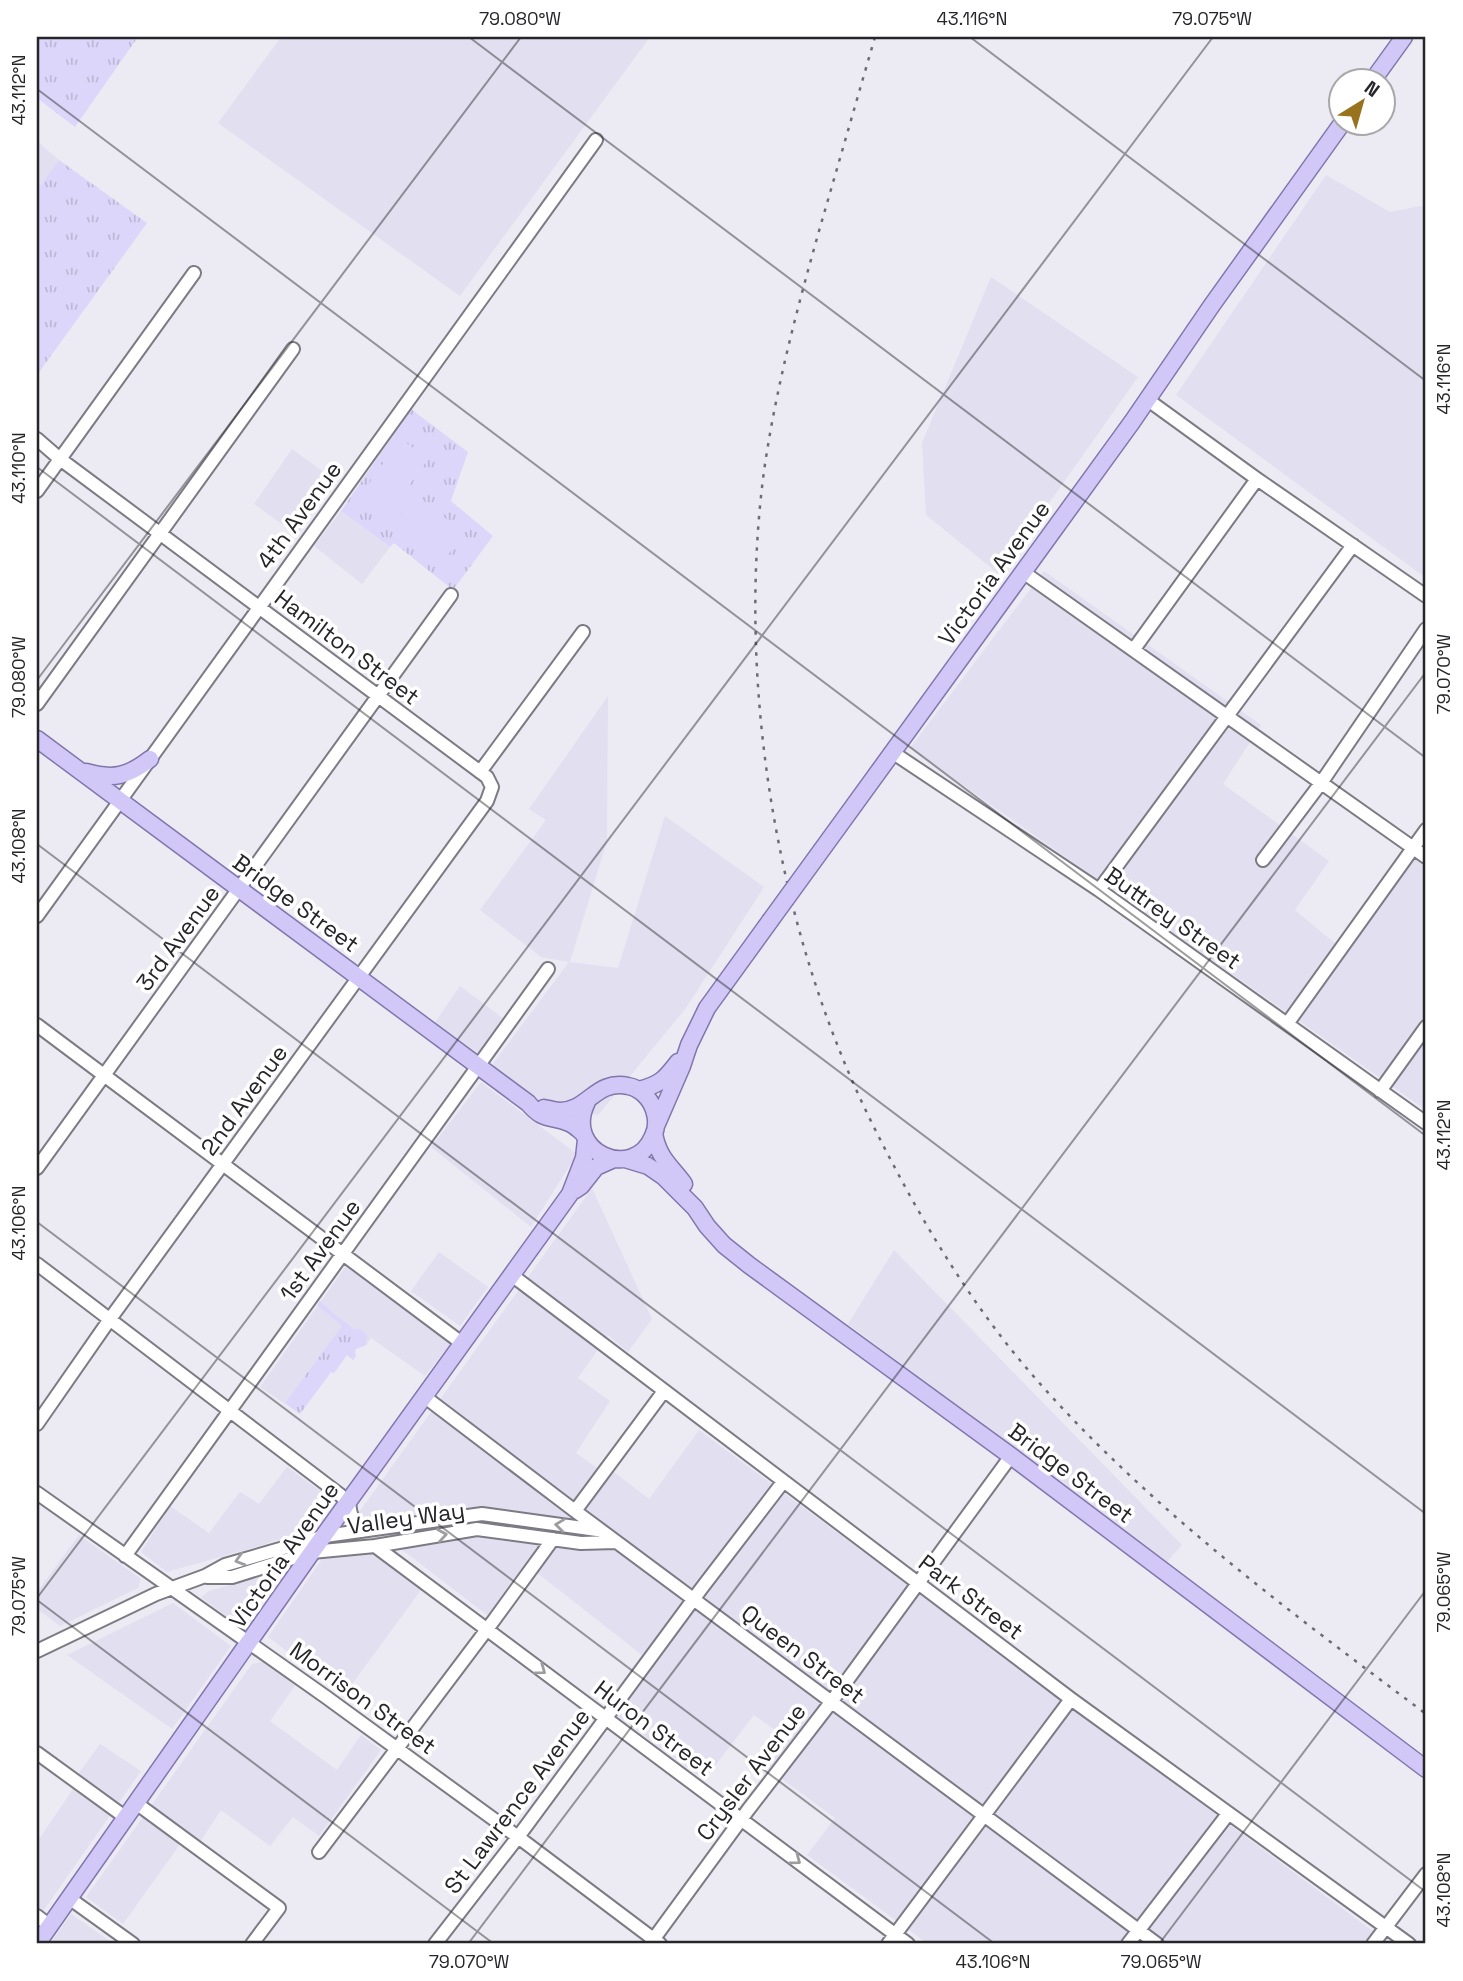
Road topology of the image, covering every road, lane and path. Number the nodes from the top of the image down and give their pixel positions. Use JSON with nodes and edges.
{"nodes":[{"id":1,"x":1404,"y":37,"type":"edge"},
{"id":2,"x":1383,"y":66,"type":"edge"},
{"id":3,"x":1333,"y":136,"type":"edge"},
{"id":4,"x":596,"y":140,"type":"dead end"},
{"id":5,"x":194,"y":273,"type":"dead end"},
{"id":6,"x":293,"y":349,"type":"dead end"},
{"id":7,"x":1148,"y":400,"type":"junction"},
{"id":8,"x":37,"y":439,"type":"edge"},
{"id":9,"x":60,"y":459,"type":"junction"},
{"id":10,"x":1257,"y":479,"type":"junction"},
{"id":11,"x":37,"y":491,"type":"edge"},
{"id":12,"x":159,"y":533,"type":"junction"},
{"id":13,"x":1353,"y":545,"type":"junction"},
{"id":14,"x":1023,"y":572,"type":"junction"},
{"id":15,"x":451,"y":595,"type":"dead end"},
{"id":16,"x":1426,"y":596,"type":"edge"},
{"id":17,"x":259,"y":608,"type":"junction"},
{"id":18,"x":1426,"y":629,"type":"edge"},
{"id":19,"x":583,"y":632,"type":"dead end"},
{"id":20,"x":1134,"y":649,"type":"junction"},
{"id":21,"x":378,"y":697,"type":"junction"},
{"id":22,"x":37,"y":704,"type":"edge"},
{"id":23,"x":1228,"y":715,"type":"junction"},
{"id":24,"x":37,"y":739,"type":"edge"},
{"id":25,"x":892,"y":752,"type":"junction"},
{"id":26,"x":150,"y":759,"type":"junction"},
{"id":27,"x":77,"y":769,"type":"junction"},
{"id":28,"x":480,"y":772,"type":"junction"},
{"id":29,"x":1321,"y":782,"type":"junction"},
{"id":30,"x":120,"y":801,"type":"junction"},
{"id":31,"x":1426,"y":830,"type":"edge"},
{"id":32,"x":1413,"y":848,"type":"junction"},
{"id":33,"x":1426,"y":857,"type":"edge"},
{"id":34,"x":1264,"y":860,"type":"dead end"},
{"id":35,"x":240,"y":889,"type":"junction"},
{"id":36,"x":1099,"y":890,"type":"junction"},
{"id":37,"x":37,"y":916,"type":"edge"},
{"id":38,"x":548,"y":969,"type":"dead end"},
{"id":39,"x":359,"y":978,"type":"junction"},
{"id":40,"x":1287,"y":1024,"type":"junction"},
{"id":41,"x":37,"y":1026,"type":"edge"},
{"id":42,"x":1426,"y":1027,"type":"edge"},
{"id":43,"x":686,"y":1052,"type":"junction"},
{"id":44,"x":479,"y":1067,"type":"junction"},
{"id":45,"x":103,"y":1076,"type":"junction"},
{"id":46,"x":638,"y":1090,"type":"junction"},
{"id":47,"x":1380,"y":1091,"type":"junction"},
{"id":48,"x":587,"y":1102,"type":"junction"},
{"id":49,"x":528,"y":1103,"type":"junction"},
{"id":50,"x":1426,"y":1123,"type":"edge"},
{"id":51,"x":655,"y":1130,"type":"junction"},
{"id":52,"x":584,"y":1137,"type":"junction"},
{"id":53,"x":620,"y":1159,"type":"junction"},
{"id":54,"x":223,"y":1165,"type":"junction"},
{"id":55,"x":37,"y":1168,"type":"edge"},
{"id":56,"x":570,"y":1194,"type":"junction"},
{"id":57,"x":695,"y":1208,"type":"junction"},
{"id":58,"x":344,"y":1254,"type":"junction"},
{"id":59,"x":37,"y":1265,"type":"edge"},
{"id":60,"x":513,"y":1276,"type":"junction"},
{"id":61,"x":110,"y":1320,"type":"junction"},
{"id":62,"x":463,"y":1344,"type":"junction"},
{"id":63,"x":664,"y":1391,"type":"junction"},
{"id":64,"x":425,"y":1397,"type":"junction"},
{"id":65,"x":230,"y":1411,"type":"junction"},
{"id":66,"x":37,"y":1424,"type":"edge"},
{"id":67,"x":1011,"y":1457,"type":"junction"},
{"id":68,"x":783,"y":1482,"type":"junction"},
{"id":69,"x":37,"y":1493,"type":"edge"},
{"id":70,"x":349,"y":1503,"type":"junction"},
{"id":71,"x":575,"y":1511,"type":"junction"},
{"id":72,"x":600,"y":1530,"type":"junction"},
{"id":73,"x":362,"y":1531,"type":"junction"},
{"id":74,"x":325,"y":1536,"type":"junction"},
{"id":75,"x":552,"y":1539,"type":"junction"},
{"id":76,"x":617,"y":1542,"type":"junction"},
{"id":77,"x":374,"y":1546,"type":"junction"},
{"id":78,"x":312,"y":1552,"type":"junction"},
{"id":79,"x":125,"y":1556,"type":"junction"},
{"id":80,"x":205,"y":1577,"type":"junction"},
{"id":81,"x":918,"y":1583,"type":"junction"},
{"id":82,"x":171,"y":1588,"type":"junction"},
{"id":83,"x":694,"y":1599,"type":"junction"},
{"id":84,"x":486,"y":1630,"type":"junction"},
{"id":85,"x":250,"y":1643,"type":"junction"},
{"id":86,"x":37,"y":1651,"type":"edge"},
{"id":87,"x":1071,"y":1699,"type":"junction"},
{"id":88,"x":832,"y":1701,"type":"junction"},
{"id":89,"x":606,"y":1718,"type":"junction"},
{"id":90,"x":397,"y":1749,"type":"junction"},
{"id":91,"x":37,"y":1754,"type":"edge"},
{"id":92,"x":1426,"y":1769,"type":"edge"},
{"id":93,"x":136,"y":1803,"type":"junction"},
{"id":94,"x":1228,"y":1814,"type":"junction"},
{"id":95,"x":984,"y":1815,"type":"junction"},
{"id":96,"x":125,"y":1817,"type":"junction"},
{"id":97,"x":741,"y":1820,"type":"junction"},
{"id":98,"x":518,"y":1837,"type":"junction"},
{"id":99,"x":319,"y":1852,"type":"dead end"},
{"id":100,"x":1426,"y":1874,"type":"edge"},
{"id":101,"x":69,"y":1898,"type":"junction"},
{"id":102,"x":43,"y":1921,"type":"edge"},
{"id":103,"x":1386,"y":1927,"type":"junction"},
{"id":104,"x":1138,"y":1930,"type":"junction"},
{"id":105,"x":892,"y":1939,"type":"edge"},
{"id":106,"x":654,"y":1943,"type":"edge"},
{"id":107,"x":37,"y":1944,"type":"edge"},
{"id":108,"x":133,"y":1944,"type":"edge"},
{"id":109,"x":251,"y":1944,"type":"edge"},
{"id":110,"x":435,"y":1944,"type":"edge"},
{"id":111,"x":908,"y":1944,"type":"edge"},
{"id":112,"x":1128,"y":1944,"type":"edge"},
{"id":113,"x":1157,"y":1944,"type":"edge"},
{"id":114,"x":1373,"y":1944,"type":"edge"},
{"id":115,"x":1409,"y":1944,"type":"edge"}],
"edges":[{"from":1,"to":2,"type":"main road"},
{"from":3,"to":7,"type":"main road","name":"Victoria Avenue"},
{"from":4,"to":17,"type":"street","name":"4th Avenue"},
{"from":5,"to":9,"type":"street"},
{"from":6,"to":12,"type":"street"},
{"from":7,"to":10,"type":"street"},
{"from":7,"to":14,"type":"main road","name":"Victoria Avenue"},
{"from":8,"to":9,"type":"street","name":"Hamilton Street"},
{"from":9,"to":11,"type":"street"},
{"from":9,"to":12,"type":"street","name":"Hamilton Street"},
{"from":10,"to":13,"type":"street"},
{"from":10,"to":20,"type":"street"},
{"from":12,"to":17,"type":"street","name":"Hamilton Street"},
{"from":12,"to":22,"type":"street"},
{"from":13,"to":16,"type":"street"},
{"from":13,"to":23,"type":"street"},
{"from":14,"to":20,"type":"street"},
{"from":14,"to":25,"type":"main road","name":"Victoria Avenue"},
{"from":15,"to":21,"type":"street","name":"3rd Avenue"},
{"from":17,"to":21,"type":"street","name":"Hamilton Street"},
{"from":17,"to":26,"type":"street","name":"4th Avenue"},
{"from":18,"to":29,"type":"street"},
{"from":19,"to":28,"type":"street"},
{"from":20,"to":23,"type":"street"},
{"from":21,"to":28,"type":"street","name":"Hamilton Street"},
{"from":21,"to":35,"type":"street","name":"3rd Avenue"},
{"from":23,"to":29,"type":"street"},
{"from":23,"to":36,"type":"street"},
{"from":24,"to":27,"type":"main road","name":"Bridge Street"},
{"from":25,"to":36,"type":"street","name":"Buttrey Street"},
{"from":25,"to":43,"type":"main road","name":"Victoria Avenue","bridge":true},
{"from":26,"to":27,"type":"main road"},
{"from":26,"to":30,"type":"street","name":"4th Avenue"},
{"from":27,"to":30,"type":"main road","name":"Bridge Street"},
{"from":28,"to":39,"type":"street","name":"2nd Avenue"},
{"from":29,"to":32,"type":"street"},
{"from":29,"to":34,"type":"street"},
{"from":30,"to":35,"type":"main road","name":"Bridge Street"},
{"from":30,"to":37,"type":"street","name":"4th Avenue"},
{"from":31,"to":32,"type":"street"},
{"from":32,"to":33,"type":"street"},
{"from":32,"to":40,"type":"street"},
{"from":35,"to":39,"type":"main road","name":"Bridge Street"},
{"from":35,"to":45,"type":"street","name":"3rd Avenue"},
{"from":36,"to":40,"type":"street","name":"Buttrey Street"},
{"from":38,"to":44,"type":"street","name":"1st Avenue"},
{"from":39,"to":44,"type":"main road","name":"Bridge Street"},
{"from":39,"to":54,"type":"street","name":"2nd Avenue"},
{"from":40,"to":47,"type":"street","name":"Buttrey Street"},
{"from":41,"to":45,"type":"street"},
{"from":42,"to":47,"type":"street"},
{"from":43,"to":46,"type":"main road","name":"Victoria Avenue"},
{"from":43,"to":51,"type":"main road","name":"Victoria Avenue"},
{"from":44,"to":49,"type":"main road","name":"Bridge Street"},
{"from":44,"to":58,"type":"street","name":"1st Avenue"},
{"from":45,"to":54,"type":"street"},
{"from":45,"to":55,"type":"street","name":"3rd Avenue"},
{"from":46,"to":48,"type":"main road"},
{"from":46,"to":51,"type":"main road"},
{"from":47,"to":50,"type":"street","name":"Buttrey Street"},
{"from":48,"to":49,"type":"main road","name":"Bridge Street"},
{"from":48,"to":52,"type":"main road"},
{"from":49,"to":52,"type":"main road","name":"Bridge Street"},
{"from":51,"to":53,"type":"main road"},
{"from":51,"to":57,"type":"main road","name":"Bridge Street"},
{"from":52,"to":53,"type":"main road"},
{"from":52,"to":56,"type":"main road","name":"Victoria Avenue"},
{"from":53,"to":56,"type":"main road","name":"Victoria Avenue"},
{"from":53,"to":57,"type":"main road","name":"Bridge Street"},
{"from":54,"to":58,"type":"street"},
{"from":54,"to":61,"type":"street","name":"2nd Avenue"},
{"from":56,"to":60,"type":"main road","name":"Victoria Avenue"},
{"from":57,"to":67,"type":"main road","name":"Bridge Street"},
{"from":58,"to":62,"type":"street"},
{"from":58,"to":65,"type":"street","name":"1st Avenue"},
{"from":59,"to":61,"type":"street"},
{"from":60,"to":62,"type":"main road","name":"Victoria Avenue"},
{"from":60,"to":63,"type":"street","name":"Park Street"},
{"from":61,"to":65,"type":"street"},
{"from":61,"to":66,"type":"street","name":"2nd Avenue"},
{"from":62,"to":64,"type":"main road","name":"Victoria Avenue"},
{"from":63,"to":68,"type":"street","name":"Park Street"},
{"from":63,"to":71,"type":"street"},
{"from":64,"to":70,"type":"main road","name":"Victoria Avenue"},
{"from":64,"to":71,"type":"street","name":"Queen Street"},
{"from":65,"to":70,"type":"street"},
{"from":65,"to":79,"type":"street","name":"1st Avenue"},
{"from":67,"to":81,"type":"street","name":"Crysler Avenue"},
{"from":67,"to":92,"type":"main road","name":"Bridge Street"},
{"from":68,"to":81,"type":"street","name":"Park Street"},
{"from":68,"to":83,"type":"street","name":"St Lawrence Avenue"},
{"from":69,"to":79,"type":"street","name":"Morrison Street"},
{"from":70,"to":73,"type":"street"},
{"from":70,"to":74,"type":"main road","name":"Victoria Avenue"},
{"from":71,"to":72,"type":"street","name":"Queen Street"},
{"from":72,"to":73,"type":"street","name":"Valley Way","one_way":true},
{"from":72,"to":76,"type":"street","name":"Queen Street"},
{"from":73,"to":74,"type":"street","name":"Valley Way"},
{"from":74,"to":78,"type":"main road","name":"Victoria Avenue"},
{"from":74,"to":80,"type":"street","name":"Valley Way","one_way":true},
{"from":75,"to":76,"type":"street","name":"Valley Way"},
{"from":77,"to":75,"type":"street","name":"Valley Way","one_way":true},
{"from":75,"to":84,"type":"street"},
{"from":76,"to":83,"type":"street","name":"Queen Street"},
{"from":77,"to":78,"type":"street","name":"Valley Way"},
{"from":77,"to":84,"type":"street","name":"Huron Street"},
{"from":78,"to":80,"type":"street","name":"Valley Way"},
{"from":78,"to":85,"type":"main road","name":"Victoria Avenue"},
{"from":79,"to":82,"type":"street","name":"Morrison Street"},
{"from":80,"to":82,"type":"street","name":"Valley Way"},
{"from":81,"to":87,"type":"street","name":"Park Street"},
{"from":81,"to":88,"type":"street","name":"Crysler Avenue"},
{"from":82,"to":85,"type":"street","name":"Morrison Street"},
{"from":82,"to":86,"type":"street","name":"Valley Way"},
{"from":83,"to":88,"type":"street","name":"Queen Street"},
{"from":83,"to":89,"type":"street","name":"St Lawrence Avenue"},
{"from":84,"to":89,"type":"street","name":"Huron Street","one_way":true},
{"from":84,"to":90,"type":"street"},
{"from":85,"to":90,"type":"street","name":"Morrison Street"},
{"from":85,"to":93,"type":"main road","name":"Victoria Avenue"},
{"from":87,"to":94,"type":"street","name":"Park Street"},
{"from":87,"to":95,"type":"street"},
{"from":88,"to":95,"type":"street","name":"Queen Street"},
{"from":88,"to":97,"type":"street","name":"Crysler Avenue"},
{"from":89,"to":97,"type":"street","name":"Huron Street"},
{"from":89,"to":98,"type":"street","name":"St Lawrence Avenue"},
{"from":90,"to":98,"type":"street","name":"Morrison Street"},
{"from":90,"to":99,"type":"street"},
{"from":91,"to":96,"type":"street"},
{"from":93,"to":96,"type":"main road","name":"Victoria Avenue"},
{"from":93,"to":109,"type":"street"},
{"from":94,"to":103,"type":"street","name":"Park Street"},
{"from":94,"to":104,"type":"street"},
{"from":95,"to":104,"type":"street","name":"Queen Street"},
{"from":95,"to":105,"type":"street"},
{"from":96,"to":101,"type":"main road","name":"Victoria Avenue"},
{"from":97,"to":105,"type":"street","name":"Huron Street","one_way":true},
{"from":97,"to":106,"type":"street","name":"Crysler Avenue"},
{"from":98,"to":106,"type":"street","name":"Morrison Street"},
{"from":98,"to":110,"type":"street","name":"St Lawrence Avenue"},
{"from":100,"to":103,"type":"street"},
{"from":101,"to":102,"type":"main road","name":"Victoria Avenue"},
{"from":101,"to":108,"type":"street"},
{"from":102,"to":107,"type":"main road","name":"Victoria Avenue"},
{"from":103,"to":114,"type":"street"},
{"from":103,"to":115,"type":"street","name":"Park Street"},
{"from":104,"to":112,"type":"street"},
{"from":104,"to":113,"type":"street","name":"Queen Street"},
{"from":105,"to":111,"type":"street","name":"Huron Street"}]}
